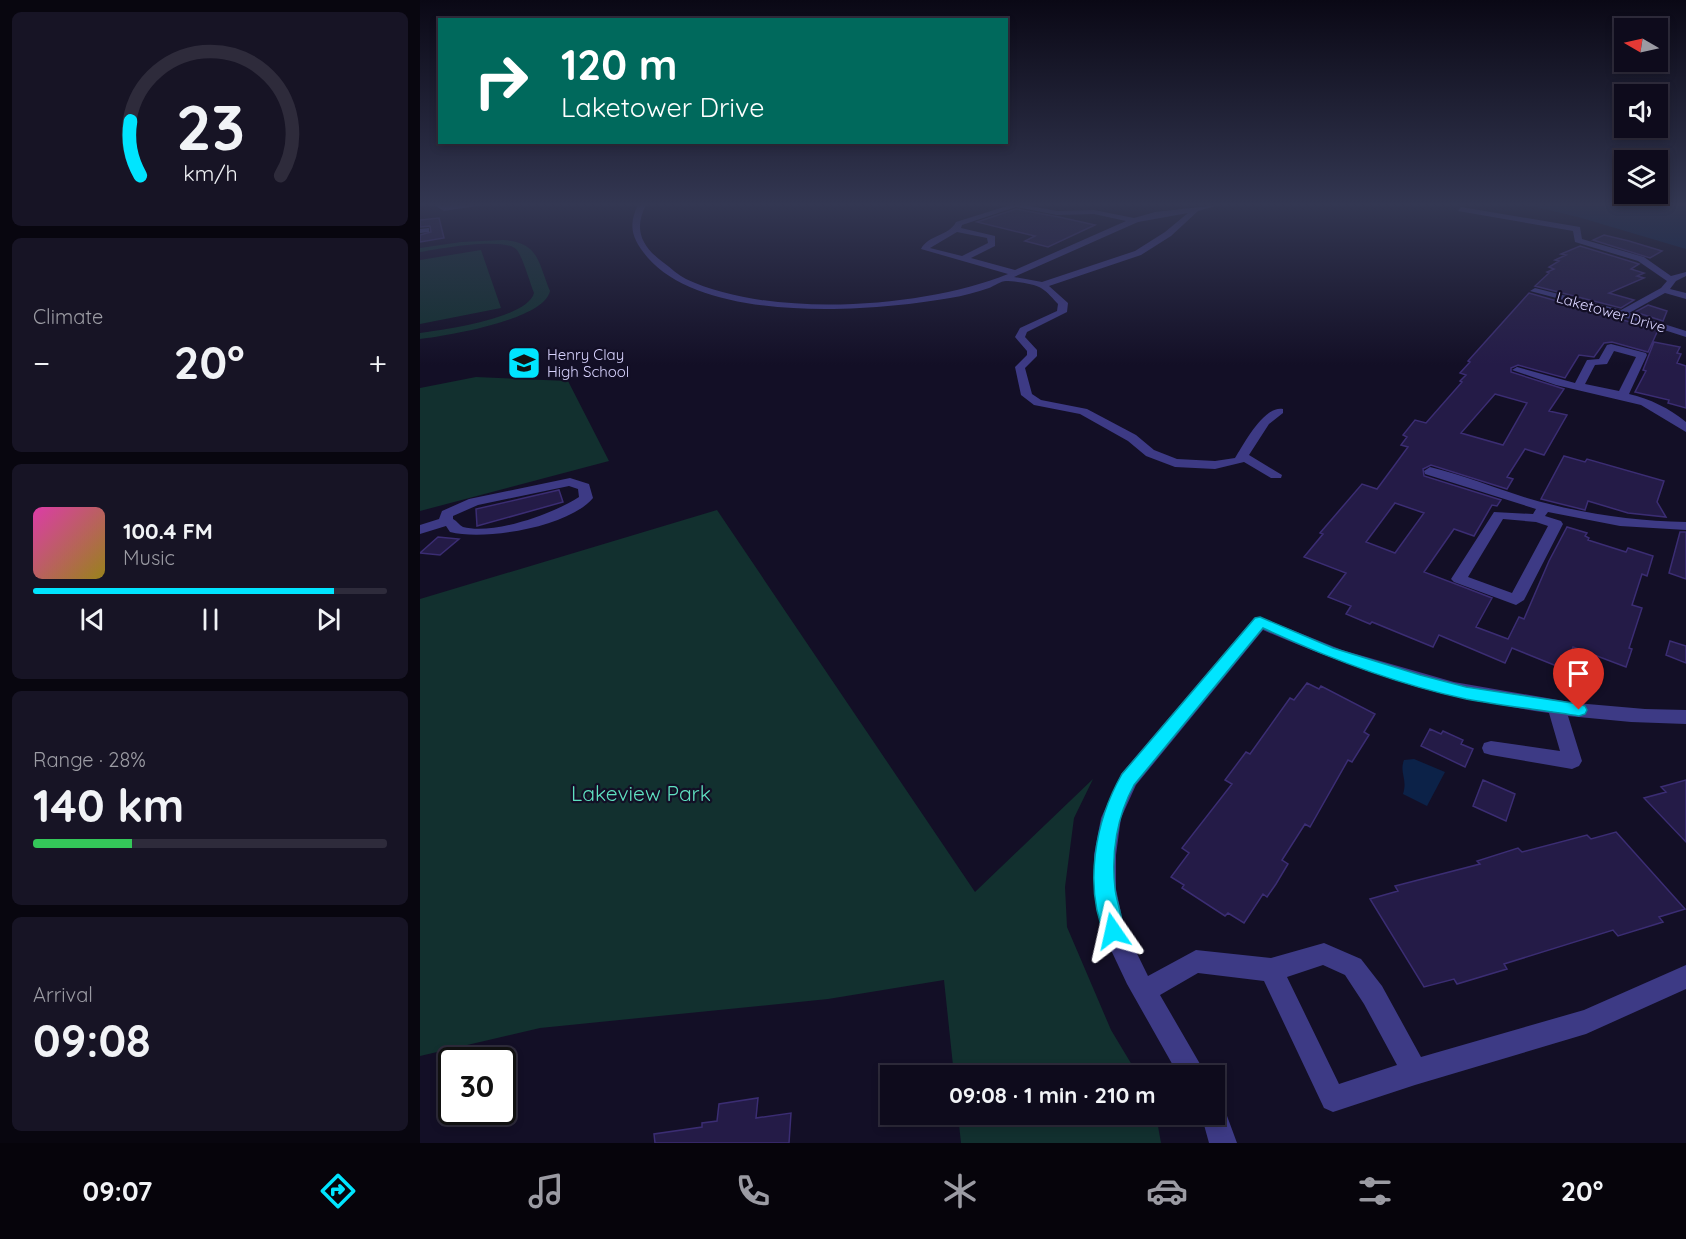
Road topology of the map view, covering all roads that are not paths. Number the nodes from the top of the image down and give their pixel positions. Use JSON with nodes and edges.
{"nodes":[{"id":1,"x":655,"y":258,"type":"edge"},
{"id":2,"x":965,"y":258,"type":"edge"},
{"id":3,"x":1047,"y":258,"type":"edge"},
{"id":4,"x":1122,"y":258,"type":"edge"},
{"id":5,"x":1639,"y":258,"type":"edge"},
{"id":6,"x":1014,"y":273,"type":"junction"},
{"id":7,"x":1684,"y":273,"type":"dead end"},
{"id":8,"x":1003,"y":278,"type":"junction"},
{"id":9,"x":1672,"y":281,"type":"junction"},
{"id":10,"x":1043,"y":285,"type":"junction"},
{"id":11,"x":1664,"y":290,"type":"junction"},
{"id":12,"x":1535,"y":291,"type":"dead end"},
{"id":13,"x":1686,"y":296,"type":"edge"},
{"id":14,"x":1622,"y":313,"type":"junction"},
{"id":15,"x":1686,"y":334,"type":"edge"},
{"id":16,"x":1517,"y":370,"type":"dead end"},
{"id":17,"x":1579,"y":386,"type":"junction"},
{"id":18,"x":1623,"y":394,"type":"junction"},
{"id":19,"x":1279,"y":411,"type":"dead end"},
{"id":20,"x":1686,"y":428,"type":"edge"},
{"id":21,"x":1244,"y":457,"type":"junction"},
{"id":22,"x":1430,"y":471,"type":"dead end"},
{"id":23,"x":1276,"y":475,"type":"dead end"},
{"id":24,"x":1540,"y":513,"type":"junction"},
{"id":25,"x":445,"y":522,"type":"junction"},
{"id":26,"x":1686,"y":526,"type":"edge"},
{"id":27,"x":420,"y":530,"type":"edge"},
{"id":28,"x":1556,"y":707,"type":"junction"},
{"id":29,"x":1686,"y":717,"type":"edge"},
{"id":30,"x":1491,"y":748,"type":"dead end"},
{"id":31,"x":1271,"y":970,"type":"junction"},
{"id":32,"x":1686,"y":977,"type":"edge"},
{"id":33,"x":1146,"y":990,"type":"junction"},
{"id":34,"x":1188,"y":1065,"type":"edge"},
{"id":35,"x":1414,"y":1072,"type":"junction"},
{"id":36,"x":1217,"y":1125,"type":"edge"},
{"id":37,"x":1223,"y":1143,"type":"edge"}],
"edges":[{"from":1,"to":8,"type":"street"},
{"from":2,"to":6,"type":"street"},
{"from":3,"to":6,"type":"street"},
{"from":4,"to":10,"type":"street"},
{"from":5,"to":9,"type":"street"},
{"from":6,"to":8,"type":"street"},
{"from":7,"to":9,"type":"street"},
{"from":8,"to":10,"type":"street"},
{"from":9,"to":11,"type":"street"},
{"from":10,"to":21,"type":"street"},
{"from":11,"to":13,"type":"street"},
{"from":11,"to":14,"type":"street"},
{"from":12,"to":14,"type":"street","name":"Laketower Drive"},
{"from":14,"to":15,"type":"street","name":"Laketower Drive"},
{"from":16,"to":17,"type":"street"},
{"from":17,"to":18,"type":"street"},
{"from":17,"to":18,"type":"street"},
{"from":18,"to":20,"type":"street"},
{"from":19,"to":21,"type":"street"},
{"from":21,"to":23,"type":"street"},
{"from":22,"to":24,"type":"street"},
{"from":24,"to":24,"type":"street"},
{"from":24,"to":26,"type":"street"},
{"from":25,"to":25,"type":"street"},
{"from":25,"to":27,"type":"street"},
{"from":28,"to":29,"type":"street"},
{"from":28,"to":30,"type":"street"},
{"from":28,"to":33,"type":"street"},
{"from":31,"to":33,"type":"street"},
{"from":31,"to":35,"type":"street"},
{"from":31,"to":35,"type":"street"},
{"from":32,"to":35,"type":"street"},
{"from":33,"to":34,"type":"street"},
{"from":36,"to":37,"type":"street"}]}
